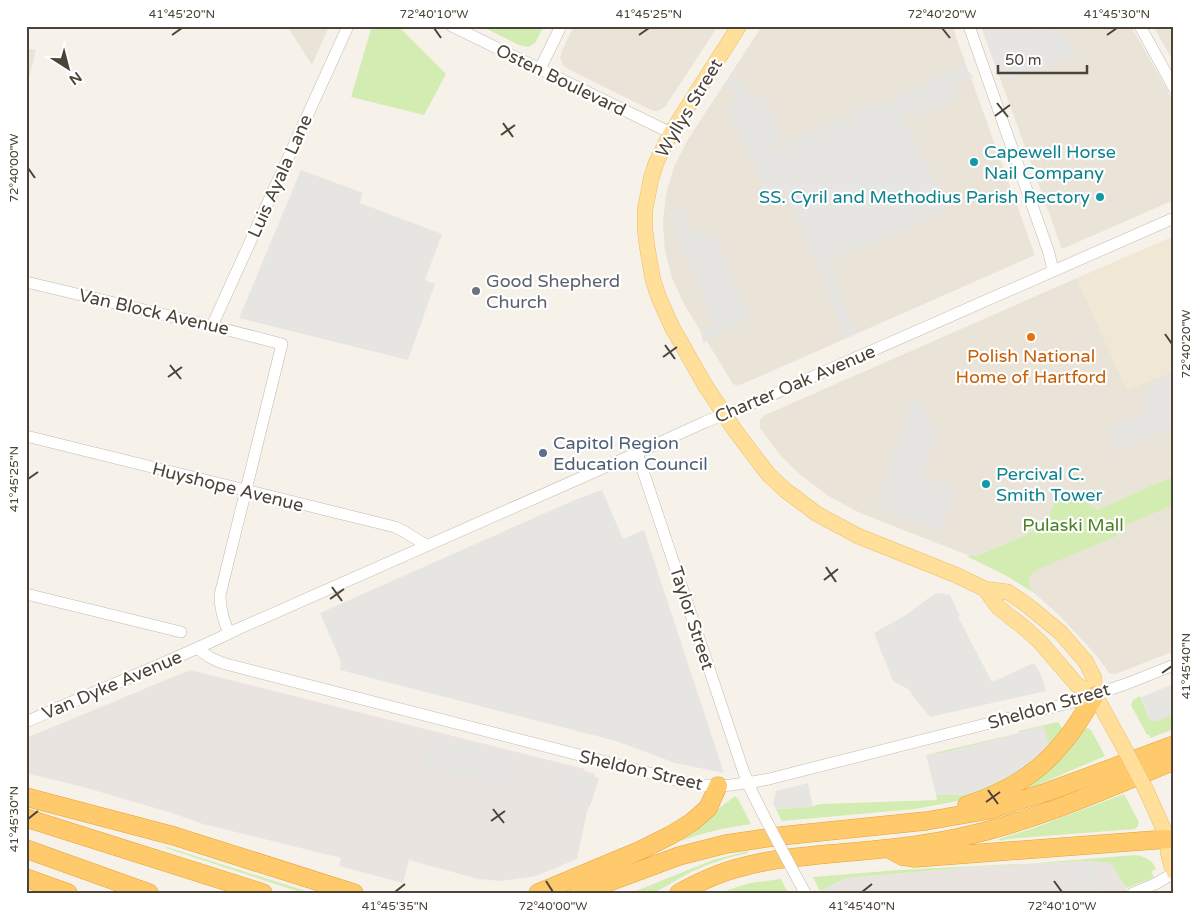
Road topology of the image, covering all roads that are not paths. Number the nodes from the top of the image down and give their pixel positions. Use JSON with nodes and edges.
{"nodes":[{"id":1,"x":348,"y":26,"type":"edge"},
{"id":2,"x":452,"y":26,"type":"edge"},
{"id":3,"x":561,"y":26,"type":"edge"},
{"id":4,"x":739,"y":26,"type":"edge"},
{"id":5,"x":969,"y":26,"type":"edge"},
{"id":6,"x":1140,"y":26,"type":"edge"},
{"id":7,"x":540,"y":69,"type":"junction"},
{"id":8,"x":1174,"y":88,"type":"edge"},
{"id":9,"x":671,"y":133,"type":"junction"},
{"id":10,"x":1174,"y":218,"type":"edge"},
{"id":11,"x":1053,"y":271,"type":"junction"},
{"id":12,"x":26,"y":282,"type":"edge"},
{"id":13,"x":212,"y":326,"type":"junction"},
{"id":14,"x":725,"y":414,"type":"junction"},
{"id":15,"x":26,"y":436,"type":"edge"},
{"id":16,"x":637,"y":453,"type":"junction"},
{"id":17,"x":247,"y":492,"type":"junction"},
{"id":18,"x":426,"y":545,"type":"junction"},
{"id":19,"x":985,"y":589,"type":"junction"},
{"id":20,"x":26,"y":594,"type":"edge"},
{"id":21,"x":181,"y":632,"type":"dead end"},
{"id":22,"x":228,"y":633,"type":"junction"},
{"id":23,"x":197,"y":648,"type":"junction"},
{"id":24,"x":1174,"y":665,"type":"edge"},
{"id":25,"x":1095,"y":695,"type":"junction"},
{"id":26,"x":26,"y":722,"type":"edge"},
{"id":27,"x":1174,"y":745,"type":"edge"},
{"id":28,"x":1174,"y":762,"type":"edge"},
{"id":29,"x":748,"y":783,"type":"junction"},
{"id":30,"x":718,"y":786,"type":"junction"},
{"id":31,"x":26,"y":797,"type":"edge"},
{"id":32,"x":26,"y":818,"type":"edge"},
{"id":33,"x":918,"y":822,"type":"junction"},
{"id":34,"x":1172,"y":840,"type":"edge"},
{"id":35,"x":888,"y":848,"type":"junction"},
{"id":36,"x":26,"y":849,"type":"edge"},
{"id":37,"x":689,"y":853,"type":"junction"},
{"id":38,"x":1174,"y":872,"type":"edge"},
{"id":39,"x":26,"y":878,"type":"edge"},
{"id":40,"x":691,"y":889,"type":"edge"},
{"id":41,"x":68,"y":893,"type":"edge"},
{"id":42,"x":149,"y":893,"type":"edge"},
{"id":43,"x":264,"y":893,"type":"edge"},
{"id":44,"x":354,"y":893,"type":"edge"},
{"id":45,"x":538,"y":893,"type":"edge"},
{"id":46,"x":579,"y":893,"type":"edge"},
{"id":47,"x":614,"y":893,"type":"edge"},
{"id":48,"x":679,"y":893,"type":"edge"},
{"id":49,"x":805,"y":893,"type":"edge"},
{"id":50,"x":1133,"y":893,"type":"edge"}],
"edges":[{"from":1,"to":13,"type":"street","name":"Luis Ayala Lane"},
{"from":2,"to":7,"type":"street","name":"Osten Boulevard"},
{"from":3,"to":7,"type":"street"},
{"from":4,"to":9,"type":"main road","name":"Wyllys Street"},
{"from":5,"to":11,"type":"street"},
{"from":6,"to":8,"type":"street"},
{"from":7,"to":9,"type":"street","name":"Osten Boulevard"},
{"from":9,"to":14,"type":"main road","name":"Wyllys Street"},
{"from":10,"to":11,"type":"street","name":"Charter Oak Avenue"},
{"from":11,"to":14,"type":"street","name":"Charter Oak Avenue"},
{"from":12,"to":13,"type":"street","name":"Van Block Avenue"},
{"from":13,"to":17,"type":"street","name":"Van Block Avenue"},
{"from":14,"to":16,"type":"street","name":"Charter Oak Avenue"},
{"from":14,"to":19,"type":"main road","name":"Wyllys Street"},
{"from":15,"to":17,"type":"street","name":"Huyshope Avenue"},
{"from":16,"to":18,"type":"street","name":"Charter Oak Avenue"},
{"from":16,"to":29,"type":"street","name":"Taylor Street"},
{"from":17,"to":18,"type":"street","name":"Huyshope Avenue"},
{"from":17,"to":22,"type":"street"},
{"from":18,"to":22,"type":"street","name":"Charter Oak Avenue"},
{"from":19,"to":25,"type":"main road"},
{"from":19,"to":25,"type":"main road"},
{"from":20,"to":21,"type":"street"},
{"from":22,"to":23,"type":"street","name":"Charter Oak Avenue"},
{"from":23,"to":26,"type":"street","name":"Van Dyke Avenue"},
{"from":23,"to":30,"type":"street","name":"Sheldon Street"},
{"from":24,"to":25,"type":"street","name":"Sheldon Street"},
{"from":25,"to":29,"type":"street","name":"Sheldon Street"},
{"from":25,"to":33,"type":"highway"},
{"from":25,"to":34,"type":"main road","bridge":true},
{"from":27,"to":33,"type":"highway"},
{"from":28,"to":35,"type":"highway"},
{"from":29,"to":30,"type":"street","name":"Sheldon Street"},
{"from":29,"to":49,"type":"street","name":"Taylor Street","bridge":true},
{"from":30,"to":45,"type":"highway"},
{"from":31,"to":44,"type":"highway"},
{"from":32,"to":43,"type":"highway"},
{"from":33,"to":37,"type":"highway"},
{"from":34,"to":35,"type":"highway"},
{"from":34,"to":38,"type":"main road"},
{"from":35,"to":40,"type":"highway"},
{"from":36,"to":42,"type":"highway"},
{"from":37,"to":46,"type":"highway"},
{"from":37,"to":47,"type":"highway"},
{"from":38,"to":50,"type":"street"},
{"from":39,"to":41,"type":"highway"},
{"from":40,"to":48,"type":"highway"}]}
